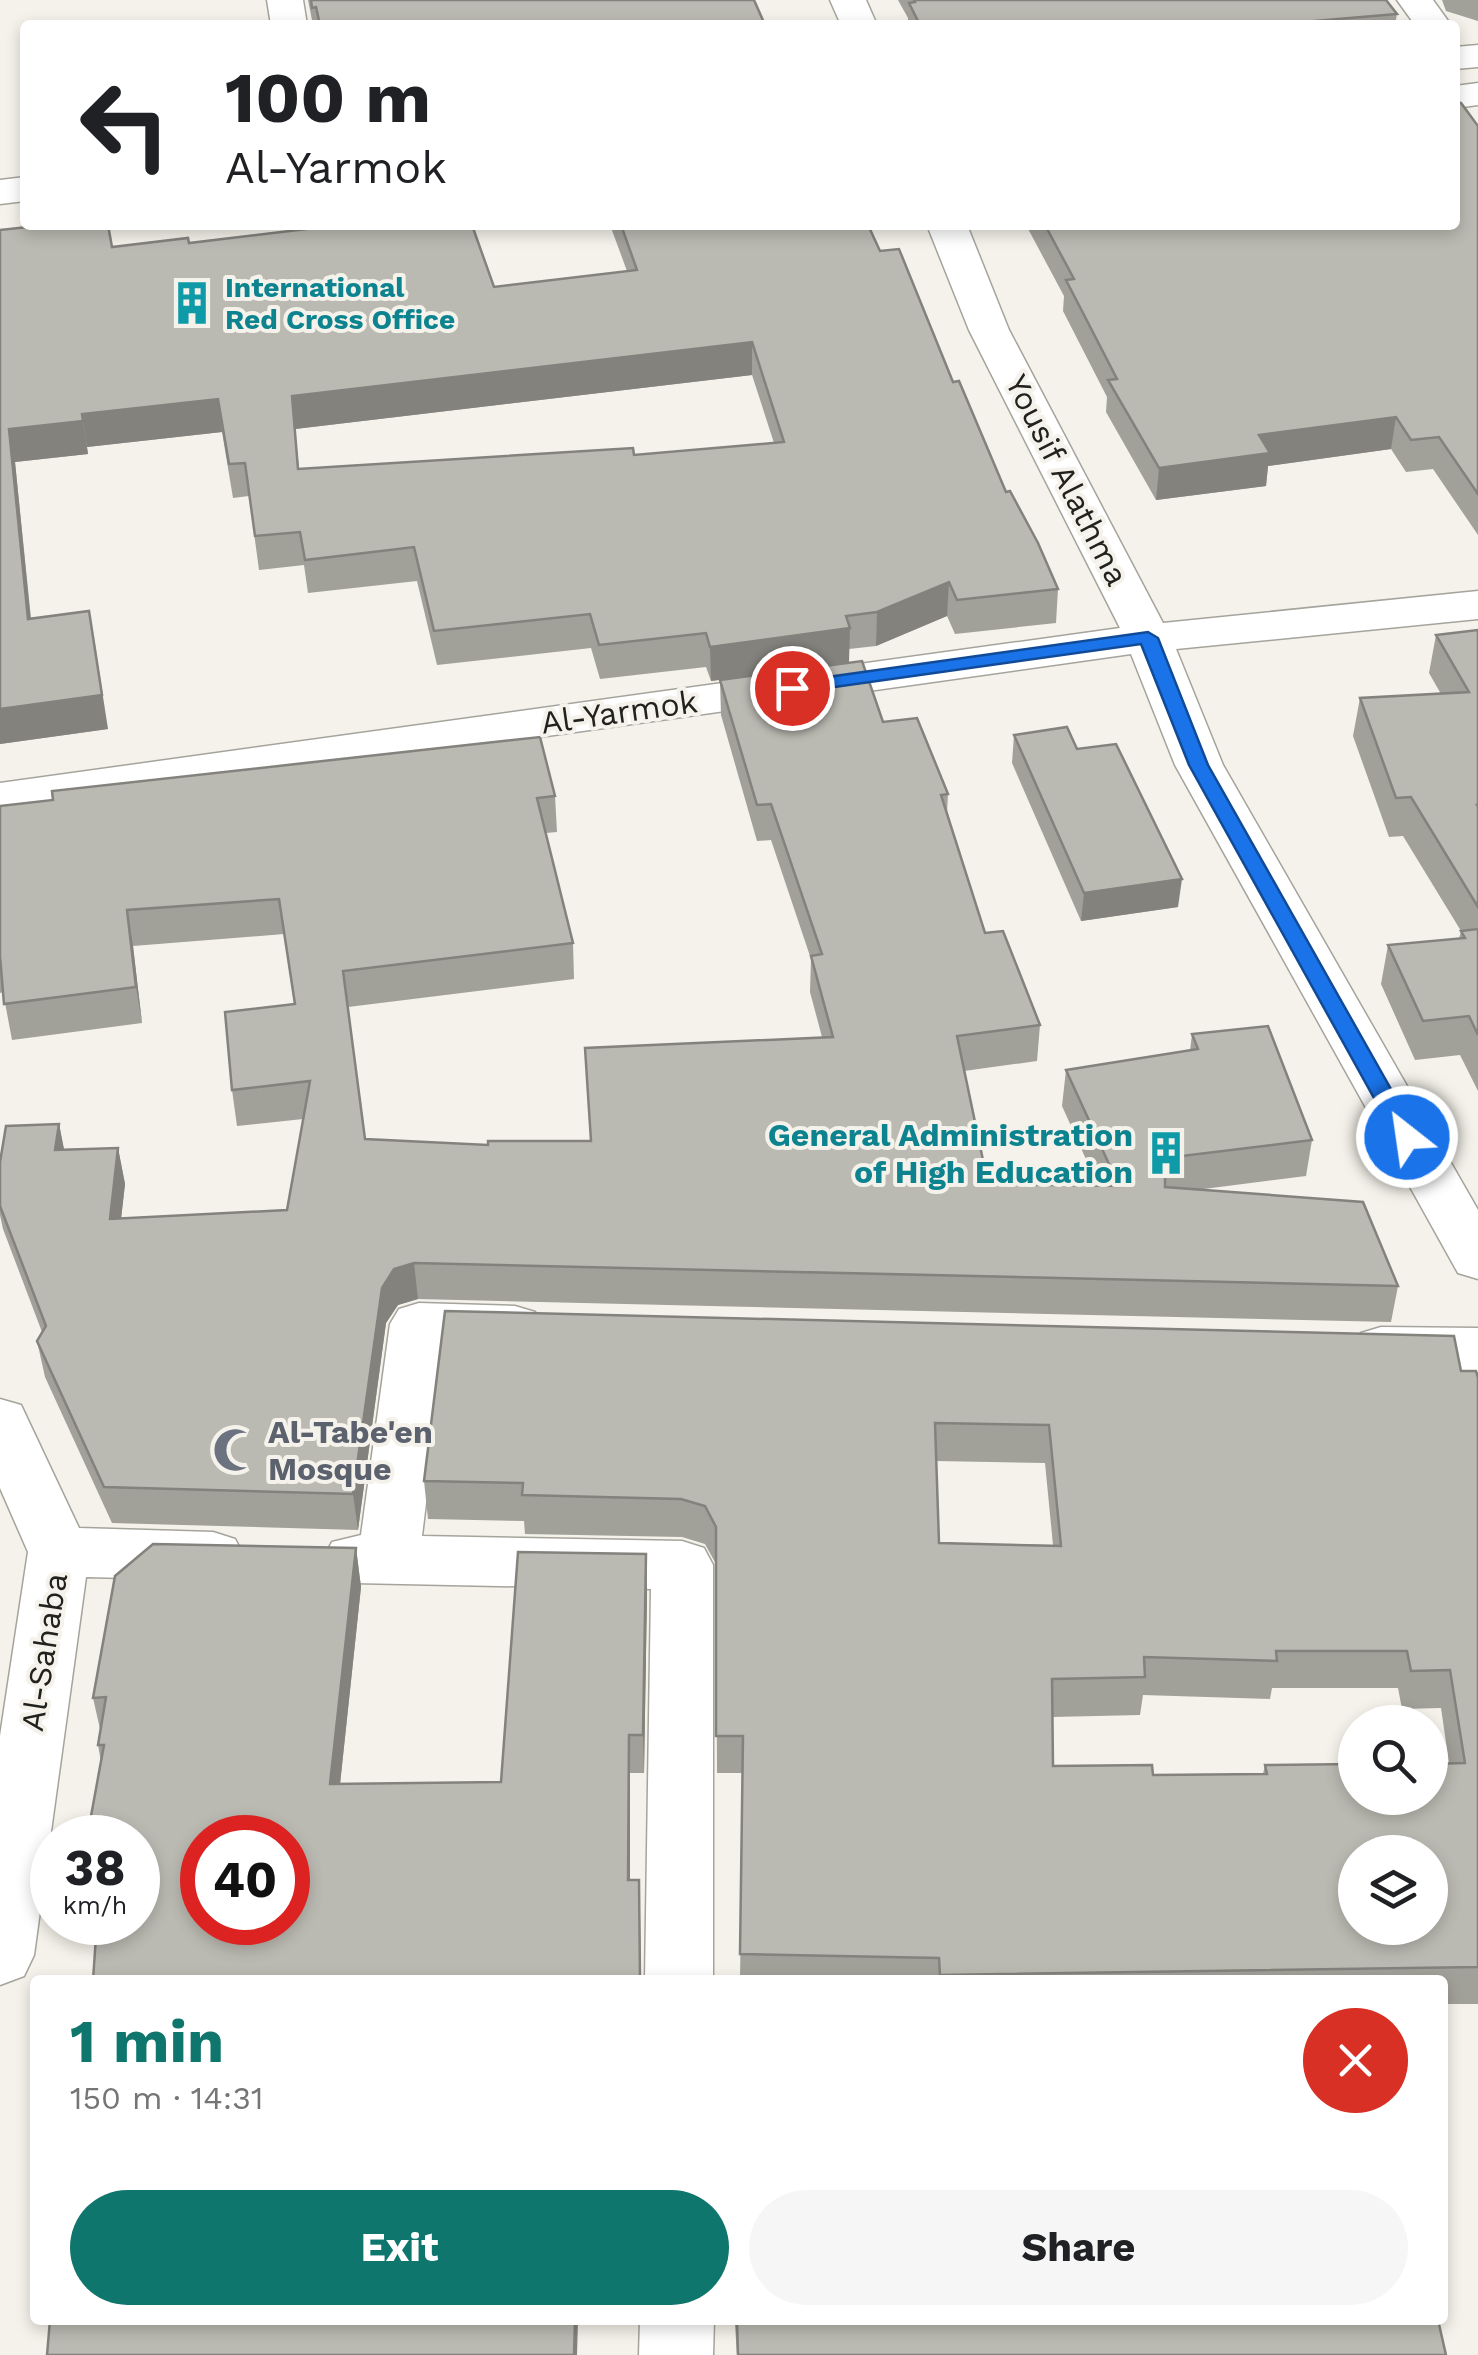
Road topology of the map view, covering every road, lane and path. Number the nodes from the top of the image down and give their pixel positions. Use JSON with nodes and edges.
{"nodes":[{"id":1,"x":949,"y":230,"type":"edge"},
{"id":2,"x":1478,"y":604,"type":"edge"},
{"id":3,"x":1148,"y":638,"type":"junction"},
{"id":4,"x":0,"y":798,"type":"edge"},
{"id":5,"x":1478,"y":1259,"type":"edge"},
{"id":6,"x":559,"y":1328,"type":"edge"},
{"id":7,"x":1338,"y":1347,"type":"edge"},
{"id":8,"x":1478,"y":1350,"type":"edge"},
{"id":9,"x":0,"y":1420,"type":"edge"},
{"id":10,"x":59,"y":1552,"type":"junction"},
{"id":11,"x":388,"y":1560,"type":"junction"},
{"id":12,"x":1,"y":1938,"type":"edge"},
{"id":13,"x":679,"y":1975,"type":"edge"},
{"id":14,"x":676,"y":2325,"type":"edge"},
{"id":15,"x":676,"y":2355,"type":"edge"}],
"edges":[{"from":1,"to":3,"type":"street","name":"Yousif Alathma"},
{"from":2,"to":3,"type":"street","name":"Al-Yarmok"},
{"from":3,"to":4,"type":"street","name":"Al-Yarmok"},
{"from":3,"to":5,"type":"street","name":"Yousif Alathma"},
{"from":6,"to":11,"type":"street"},
{"from":7,"to":8,"type":"street"},
{"from":9,"to":10,"type":"street","name":"Al-Sahaba"},
{"from":10,"to":11,"type":"street"},
{"from":10,"to":12,"type":"street","name":"Al-Sahaba"},
{"from":11,"to":13,"type":"street"},
{"from":14,"to":15,"type":"street"}]}
